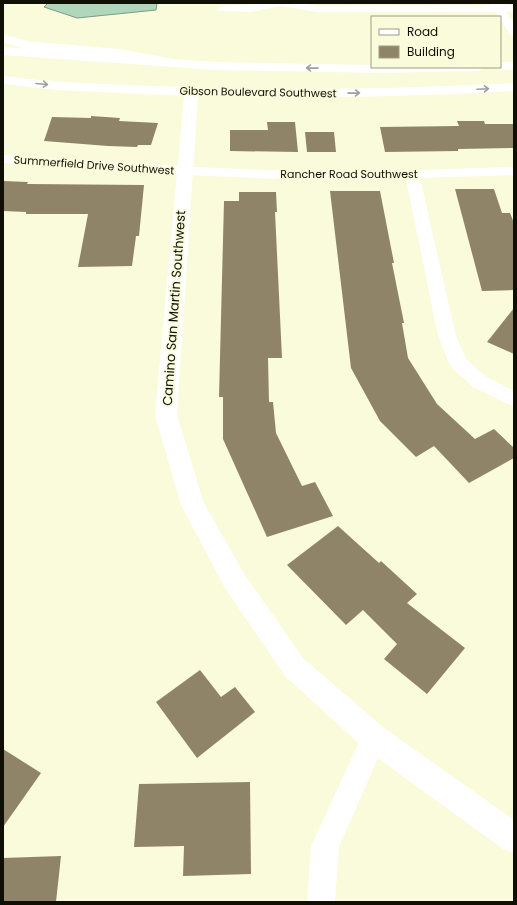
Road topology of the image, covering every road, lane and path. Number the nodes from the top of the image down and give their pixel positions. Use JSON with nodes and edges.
{"nodes":[{"id":1,"x":279,"y":3,"type":"edge"},
{"id":2,"x":283,"y":3,"type":"edge"},
{"id":3,"x":496,"y":6,"type":"edge"},
{"id":4,"x":514,"y":8,"type":"edge"},
{"id":5,"x":223,"y":10,"type":"dead end"},
{"id":6,"x":514,"y":32,"type":"edge"},
{"id":7,"x":3,"y":38,"type":"edge"},
{"id":8,"x":3,"y":51,"type":"edge"},
{"id":9,"x":175,"y":63,"type":"junction"},
{"id":10,"x":501,"y":66,"type":"edge"},
{"id":11,"x":514,"y":66,"type":"edge"},
{"id":12,"x":429,"y":68,"type":"edge"},
{"id":13,"x":3,"y":80,"type":"edge"},
{"id":14,"x":514,"y":88,"type":"edge"},
{"id":15,"x":191,"y":92,"type":"junction"},
{"id":16,"x":3,"y":158,"type":"edge"},
{"id":17,"x":514,"y":170,"type":"edge"},
{"id":18,"x":184,"y":171,"type":"junction"},
{"id":19,"x":412,"y":174,"type":"junction"},
{"id":20,"x":514,"y":400,"type":"edge"},
{"id":21,"x":374,"y":738,"type":"junction"},
{"id":22,"x":514,"y":838,"type":"edge"},
{"id":23,"x":321,"y":902,"type":"edge"}],
"edges":[{"from":1,"to":5,"type":"street"},
{"from":2,"to":3,"type":"street"},
{"from":3,"to":4,"type":"street"},
{"from":3,"to":6,"type":"street"},
{"from":7,"to":9,"type":"street"},
{"from":8,"to":9,"type":"street","name":"Gibson Boulevard Southwest"},
{"from":12,"to":9,"type":"street","name":"Gibson Boulevard Southwest","one_way":true},
{"from":10,"to":11,"type":"street"},
{"from":13,"to":15,"type":"street","name":"Gibson Boulevard Southwest","one_way":true},
{"from":15,"to":14,"type":"street","name":"Gibson Boulevard Southwest","one_way":true},
{"from":15,"to":18,"type":"street","name":"Camino San Martin Southwest"},
{"from":16,"to":18,"type":"street","name":"Summerfield Drive Southwest"},
{"from":17,"to":19,"type":"street","name":"Rancher Road Southwest"},
{"from":18,"to":19,"type":"street","name":"Rancher Road Southwest"},
{"from":18,"to":21,"type":"street","name":"Camino San Martin Southwest"},
{"from":19,"to":20,"type":"street"},
{"from":21,"to":22,"type":"street","name":"Camino San Martin Southwest"},
{"from":21,"to":23,"type":"street"}]}
